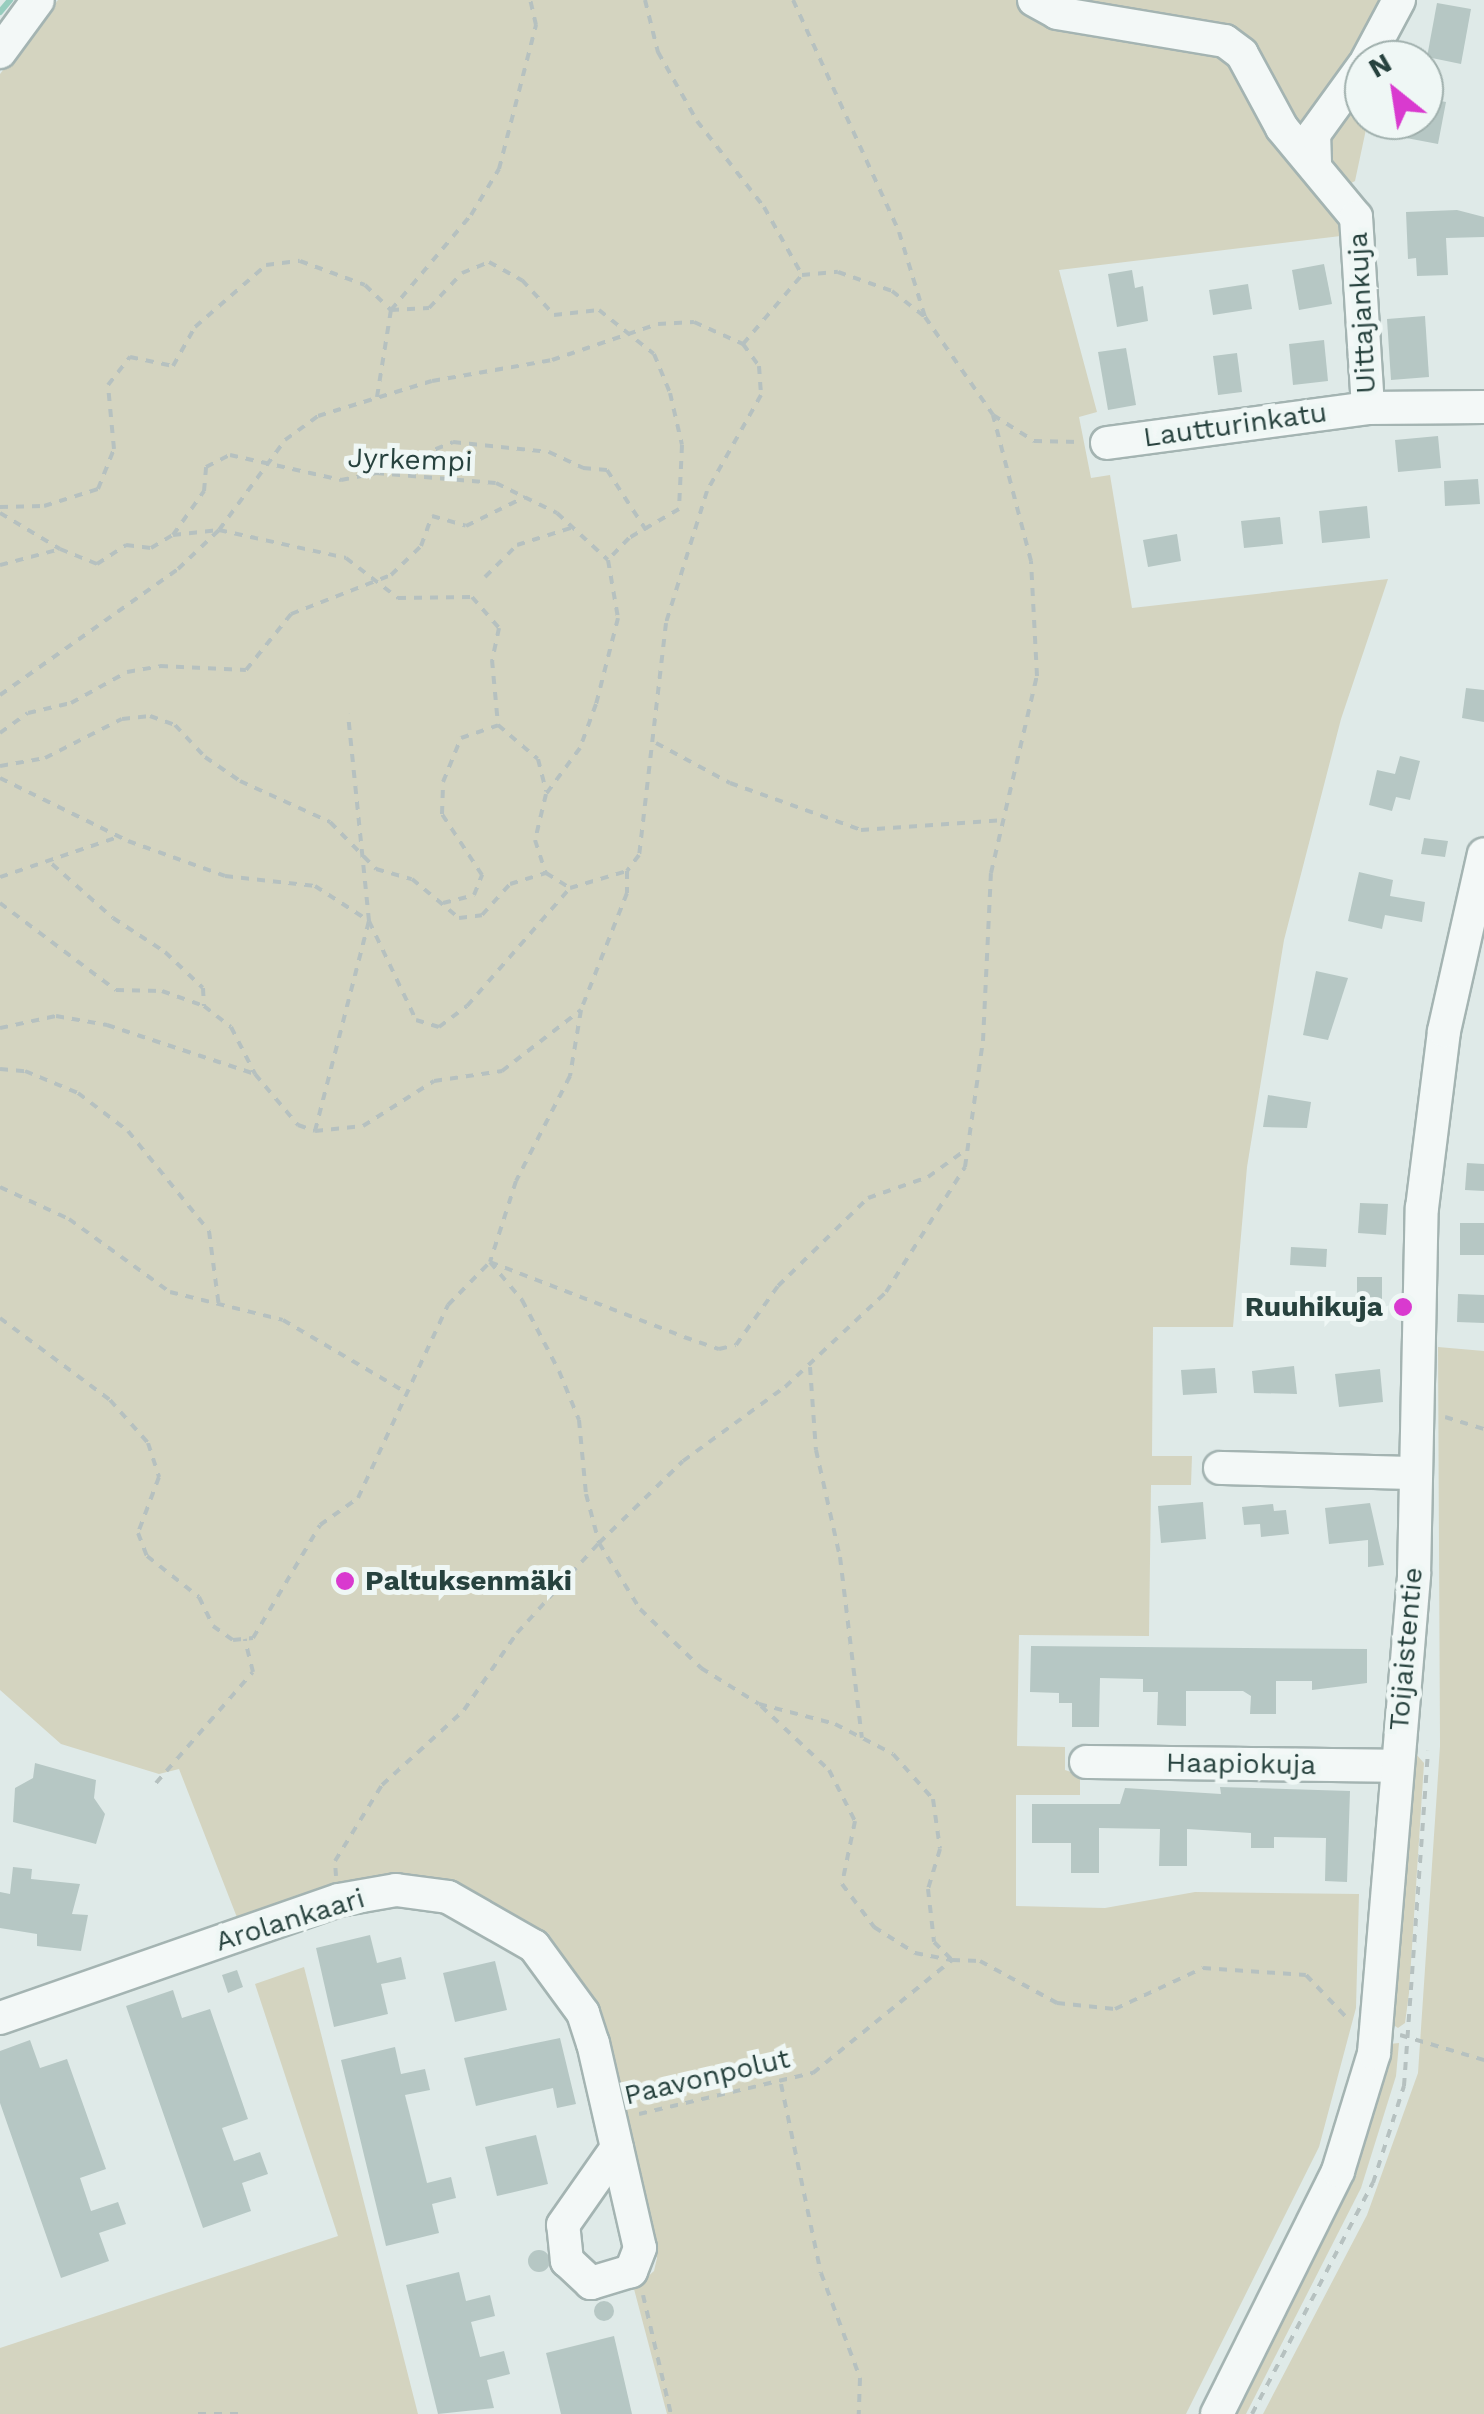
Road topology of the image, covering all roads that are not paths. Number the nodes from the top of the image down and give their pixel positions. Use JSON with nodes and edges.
{"nodes":[{"id":1,"x":38,"y":0,"type":"edge"},
{"id":2,"x":1034,"y":0,"type":"edge"},
{"id":3,"x":1399,"y":0,"type":"edge"},
{"id":4,"x":1377,"y":40,"type":"edge"},
{"id":5,"x":0,"y":52,"type":"edge"},
{"id":6,"x":1344,"y":92,"type":"edge"},
{"id":7,"x":1315,"y":162,"type":"junction"},
{"id":8,"x":1484,"y":407,"type":"edge"},
{"id":9,"x":1368,"y":408,"type":"junction"},
{"id":10,"x":1107,"y":443,"type":"road end"},
{"id":11,"x":1484,"y":854,"type":"edge"},
{"id":12,"x":1220,"y":1468,"type":"dead end"},
{"id":13,"x":1414,"y":1473,"type":"junction"},
{"id":14,"x":1086,"y":1762,"type":"dead end"},
{"id":15,"x":1396,"y":1766,"type":"junction"},
{"id":16,"x":0,"y":2018,"type":"edge"},
{"id":17,"x":614,"y":2133,"type":"junction"},
{"id":18,"x":1217,"y":2414,"type":"edge"}],
"edges":[{"from":1,"to":5,"type":"street"},
{"from":2,"to":7,"type":"street","name":"Uittajankuja"},
{"from":3,"to":4,"type":"street"},
{"from":6,"to":7,"type":"street"},
{"from":7,"to":9,"type":"street","name":"Uittajankuja"},
{"from":8,"to":9,"type":"street","name":"Lautturinkatu"},
{"from":9,"to":10,"type":"street","name":"Lautturinkatu"},
{"from":11,"to":13,"type":"street","name":"Toijaistentie"},
{"from":12,"to":13,"type":"street"},
{"from":13,"to":15,"type":"street","name":"Toijaistentie"},
{"from":14,"to":15,"type":"street","name":"Haapiokuja"},
{"from":15,"to":18,"type":"street","name":"Toijaistentie"},
{"from":16,"to":17,"type":"street","name":"Arolankaari"},
{"from":17,"to":17,"type":"street","name":"Arolankaari"}]}
